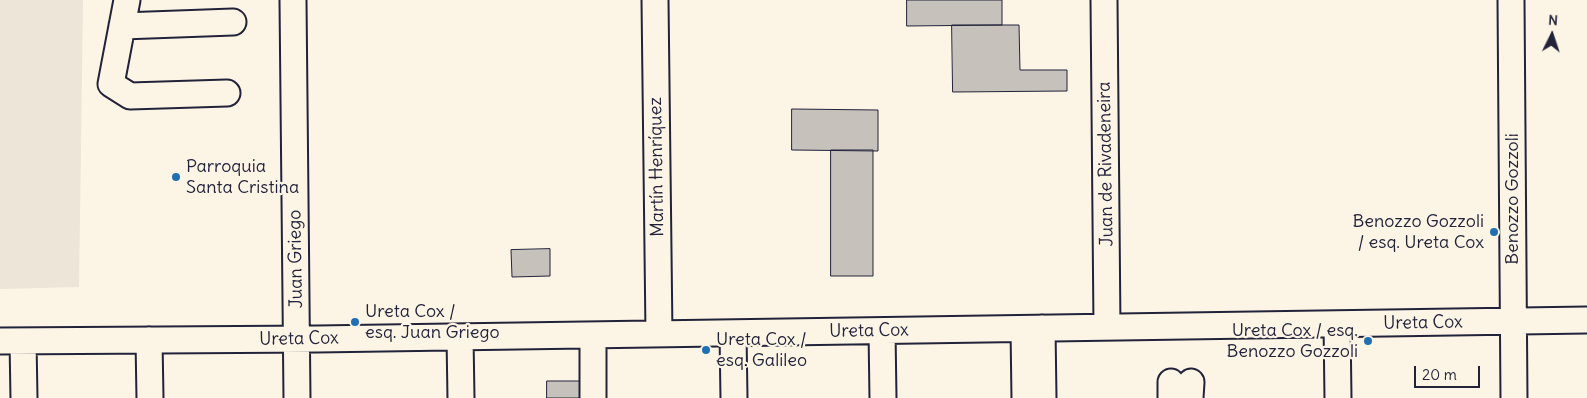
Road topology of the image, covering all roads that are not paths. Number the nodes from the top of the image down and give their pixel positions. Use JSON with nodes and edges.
{"nodes":[{"id":1,"x":127,"y":0,"type":"edge"},
{"id":2,"x":293,"y":0,"type":"edge"},
{"id":3,"x":655,"y":0,"type":"edge"},
{"id":4,"x":1104,"y":0,"type":"edge"},
{"id":5,"x":1511,"y":0,"type":"edge"},
{"id":6,"x":233,"y":22,"type":"dead end"},
{"id":7,"x":122,"y":26,"type":"junction"},
{"id":8,"x":227,"y":93,"type":"dead end"},
{"id":9,"x":1587,"y":320,"type":"edge"},
{"id":10,"x":1514,"y":322,"type":"junction"},
{"id":11,"x":1337,"y":324,"type":"junction"},
{"id":12,"x":1107,"y":327,"type":"junction"},
{"id":13,"x":1033,"y":328,"type":"junction"},
{"id":14,"x":882,"y":330,"type":"junction"},
{"id":15,"x":733,"y":333,"type":"junction"},
{"id":16,"x":659,"y":334,"type":"junction"},
{"id":17,"x":593,"y":335,"type":"junction"},
{"id":18,"x":453,"y":337,"type":"junction"},
{"id":19,"x":297,"y":339,"type":"junction"},
{"id":20,"x":155,"y":340,"type":"junction"},
{"id":21,"x":12,"y":341,"type":"edge"},
{"id":22,"x":24,"y":398,"type":"edge"},
{"id":23,"x":150,"y":398,"type":"edge"},
{"id":24,"x":162,"y":398,"type":"edge"},
{"id":25,"x":297,"y":398,"type":"edge"},
{"id":26,"x":446,"y":398,"type":"edge"},
{"id":27,"x":461,"y":398,"type":"edge"},
{"id":28,"x":593,"y":398,"type":"edge"},
{"id":29,"x":734,"y":398,"type":"edge"},
{"id":30,"x":883,"y":398,"type":"edge"},
{"id":31,"x":1025,"y":398,"type":"edge"},
{"id":32,"x":1043,"y":398,"type":"edge"},
{"id":33,"x":1338,"y":398,"type":"edge"},
{"id":34,"x":1514,"y":398,"type":"edge"}],
"edges":[{"from":1,"to":7,"type":"street"},
{"from":2,"to":19,"type":"street","name":"Juan Griego"},
{"from":3,"to":16,"type":"street","name":"Martín Henríquez"},
{"from":4,"to":12,"type":"street","name":"Juan de Rivadeneira"},
{"from":5,"to":10,"type":"street","name":"Benozzo Gozzoli"},
{"from":6,"to":7,"type":"street"},
{"from":7,"to":8,"type":"street"},
{"from":9,"to":10,"type":"street","name":"Ureta Cox"},
{"from":10,"to":11,"type":"street","name":"Ureta Cox"},
{"from":10,"to":34,"type":"street","name":"Benozzo Gozzoli"},
{"from":11,"to":12,"type":"street","name":"Ureta Cox"},
{"from":11,"to":33,"type":"street"},
{"from":12,"to":13,"type":"street","name":"Ureta Cox"},
{"from":13,"to":14,"type":"street","name":"Ureta Cox"},
{"from":13,"to":31,"type":"street"},
{"from":13,"to":32,"type":"street"},
{"from":14,"to":15,"type":"street","name":"Ureta Cox"},
{"from":14,"to":30,"type":"street"},
{"from":15,"to":16,"type":"street","name":"Ureta Cox"},
{"from":15,"to":29,"type":"street"},
{"from":16,"to":17,"type":"street","name":"Ureta Cox"},
{"from":17,"to":18,"type":"street","name":"Ureta Cox"},
{"from":17,"to":28,"type":"street"},
{"from":18,"to":19,"type":"street","name":"Ureta Cox"},
{"from":18,"to":26,"type":"street"},
{"from":18,"to":27,"type":"street"},
{"from":19,"to":20,"type":"street","name":"Ureta Cox"},
{"from":19,"to":25,"type":"street","name":"Juan Griego"},
{"from":20,"to":21,"type":"street","name":"Ureta Cox"},
{"from":20,"to":23,"type":"street"},
{"from":20,"to":24,"type":"street"},
{"from":21,"to":22,"type":"street"}]}
